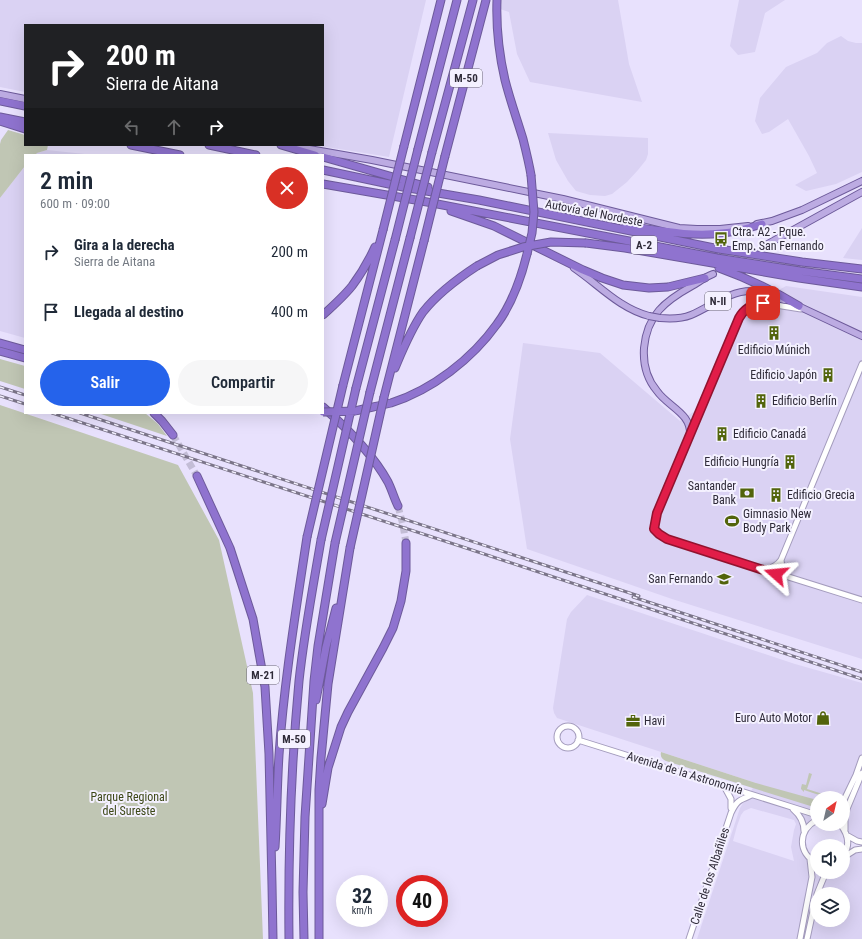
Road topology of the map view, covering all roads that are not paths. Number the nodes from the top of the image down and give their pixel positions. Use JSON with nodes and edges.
{"nodes":[{"id":1,"x":441,"y":0,"type":"edge"},
{"id":2,"x":457,"y":0,"type":"edge"},
{"id":3,"x":473,"y":0,"type":"edge"},
{"id":4,"x":486,"y":0,"type":"edge"},
{"id":5,"x":497,"y":0,"type":"edge"},
{"id":6,"x":0,"y":94,"type":"edge"},
{"id":7,"x":24,"y":99,"type":"edge"},
{"id":8,"x":0,"y":100,"type":"edge"},
{"id":9,"x":24,"y":106,"type":"edge"},
{"id":10,"x":0,"y":116,"type":"edge"},
{"id":11,"x":0,"y":121,"type":"edge"},
{"id":12,"x":24,"y":122,"type":"edge"},
{"id":13,"x":24,"y":129,"type":"edge"},
{"id":14,"x":136,"y":146,"type":"edge"},
{"id":15,"x":215,"y":146,"type":"edge"},
{"id":16,"x":284,"y":146,"type":"edge"},
{"id":17,"x":291,"y":146,"type":"edge"},
{"id":18,"x":175,"y":154,"type":"edge"},
{"id":19,"x":251,"y":154,"type":"edge"},
{"id":20,"x":312,"y":154,"type":"edge"},
{"id":21,"x":324,"y":157,"type":"edge"},
{"id":22,"x":324,"y":170,"type":"edge"},
{"id":23,"x":862,"y":181,"type":"edge"},
{"id":24,"x":324,"y":184,"type":"edge"},
{"id":25,"x":340,"y":187,"type":"junction"},
{"id":26,"x":324,"y":188,"type":"edge"},
{"id":27,"x":862,"y":192,"type":"edge"},
{"id":28,"x":479,"y":200,"type":"junction"},
{"id":29,"x":426,"y":202,"type":"junction"},
{"id":30,"x":569,"y":219,"type":"junction"},
{"id":31,"x":762,"y":224,"type":"junction"},
{"id":32,"x":382,"y":231,"type":"junction"},
{"id":33,"x":766,"y":245,"type":"tunnel mouth"},
{"id":34,"x":664,"y":256,"type":"junction"},
{"id":35,"x":561,"y":259,"type":"junction"},
{"id":36,"x":862,"y":268,"type":"edge"},
{"id":37,"x":713,"y":274,"type":"dead end"},
{"id":38,"x":704,"y":278,"type":"junction"},
{"id":39,"x":862,"y":279,"type":"edge"},
{"id":40,"x":862,"y":287,"type":"edge"},
{"id":41,"x":799,"y":306,"type":"junction"},
{"id":42,"x":806,"y":310,"type":"junction"},
{"id":43,"x":324,"y":314,"type":"edge"},
{"id":44,"x":854,"y":331,"type":"junction"},
{"id":45,"x":862,"y":336,"type":"edge"},
{"id":46,"x":862,"y":339,"type":"edge"},
{"id":47,"x":0,"y":343,"type":"edge"},
{"id":48,"x":24,"y":350,"type":"edge"},
{"id":49,"x":0,"y":351,"type":"edge"},
{"id":50,"x":24,"y":358,"type":"edge"},
{"id":51,"x":862,"y":364,"type":"edge"},
{"id":52,"x":385,"y":393,"type":"junction"},
{"id":53,"x":324,"y":408,"type":"edge"},
{"id":54,"x":324,"y":412,"type":"edge"},
{"id":55,"x":155,"y":414,"type":"edge"},
{"id":56,"x":173,"y":435,"type":"tunnel mouth"},
{"id":57,"x":690,"y":436,"type":"junction"},
{"id":58,"x":197,"y":476,"type":"tunnel mouth"},
{"id":59,"x":398,"y":506,"type":"tunnel mouth"},
{"id":60,"x":406,"y":543,"type":"tunnel mouth"},
{"id":61,"x":350,"y":548,"type":"junction"},
{"id":62,"x":781,"y":560,"type":"junction"},
{"id":63,"x":765,"y":570,"type":"junction"},
{"id":64,"x":786,"y":577,"type":"junction"},
{"id":65,"x":862,"y":600,"type":"edge"},
{"id":66,"x":312,"y":710,"type":"junction"},
{"id":67,"x":578,"y":740,"type":"junction"},
{"id":68,"x":862,"y":758,"type":"edge"},
{"id":69,"x":862,"y":773,"type":"edge"},
{"id":70,"x":724,"y":786,"type":"junction"},
{"id":71,"x":848,"y":791,"type":"edge"},
{"id":72,"x":752,"y":794,"type":"junction"},
{"id":73,"x":850,"y":802,"type":"edge"},
{"id":74,"x":791,"y":807,"type":"junction"},
{"id":75,"x":731,"y":813,"type":"junction"},
{"id":76,"x":810,"y":813,"type":"edge"},
{"id":77,"x":810,"y":824,"type":"edge"},
{"id":78,"x":846,"y":831,"type":"edge"},
{"id":79,"x":319,"y":833,"type":"junction"},
{"id":80,"x":804,"y":833,"type":"junction"},
{"id":81,"x":848,"y":836,"type":"joint"},
{"id":82,"x":862,"y":842,"type":"edge"},
{"id":83,"x":862,"y":850,"type":"edge"},
{"id":84,"x":850,"y":852,"type":"edge"},
{"id":85,"x":810,"y":858,"type":"edge"},
{"id":86,"x":812,"y":879,"type":"edge"},
{"id":87,"x":272,"y":885,"type":"junction"},
{"id":88,"x":810,"y":925,"type":"edge"},
{"id":89,"x":273,"y":939,"type":"edge"},
{"id":90,"x":289,"y":939,"type":"edge"},
{"id":91,"x":304,"y":939,"type":"edge"},
{"id":92,"x":318,"y":939,"type":"edge"},
{"id":93,"x":689,"y":939,"type":"edge"},
{"id":94,"x":800,"y":939,"type":"edge"},
{"id":95,"x":807,"y":939,"type":"edge"}],
"edges":[{"from":1,"to":32,"type":"highway","number":"M-50","bridge":true},
{"from":2,"to":90,"type":"highway","number":"M-50","bridge":true},
{"from":3,"to":66,"type":"highway","number":"M-50","bridge":true},
{"from":4,"to":52,"type":"highway","number":"M-50","bridge":true},
{"from":5,"to":54,"type":"highway","bridge":true},
{"from":6,"to":7,"type":"main road"},
{"from":8,"to":9,"type":"highway"},
{"from":10,"to":12,"type":"highway"},
{"from":11,"to":13,"type":"highway"},
{"from":14,"to":18,"type":"highway"},
{"from":15,"to":19,"type":"highway"},
{"from":16,"to":20,"type":"highway"},
{"from":17,"to":31,"type":"main road"},
{"from":21,"to":28,"type":"highway"},
{"from":22,"to":28,"type":"highway","name":"Autovía del Nordeste","number":"A-2"},
{"from":23,"to":31,"type":"main road"},
{"from":24,"to":25,"type":"highway","name":"Autovía del Nordeste","number":"A-2"},
{"from":25,"to":26,"type":"highway"},
{"from":25,"to":29,"type":"highway","name":"Autovía del Nordeste","number":"A-2"},
{"from":27,"to":33,"type":"main road"},
{"from":28,"to":30,"type":"highway","name":"Autovía del Nordeste","number":"A-2"},
{"from":29,"to":35,"type":"highway"},
{"from":29,"to":39,"type":"highway","name":"Autovía del Nordeste","number":"A-2"},
{"from":30,"to":31,"type":"highway"},
{"from":30,"to":36,"type":"highway","name":"Autovía del Nordeste","number":"A-2"},
{"from":32,"to":43,"type":"highway"},
{"from":32,"to":87,"type":"highway","number":"M-50","bridge":true},
{"from":34,"to":40,"type":"highway"},
{"from":34,"to":41,"type":"highway"},
{"from":34,"to":52,"type":"highway","bridge":true},
{"from":35,"to":38,"type":"highway"},
{"from":35,"to":41,"type":"main road","number":"N-II","bridge":true},
{"from":37,"to":38,"type":"main road"},
{"from":38,"to":57,"type":"main road"},
{"from":41,"to":42,"type":"main road","number":"N-II"},
{"from":42,"to":44,"type":"main road","number":"N-II"},
{"from":42,"to":57,"type":"street"},
{"from":44,"to":45,"type":"main road","number":"N-II"},
{"from":44,"to":46,"type":"street"},
{"from":47,"to":48,"type":"highway"},
{"from":49,"to":50,"type":"highway"},
{"from":51,"to":62,"type":"street"},
{"from":52,"to":61,"type":"highway","number":"M-50","bridge":true},
{"from":53,"to":59,"type":"highway"},
{"from":55,"to":56,"type":"highway"},
{"from":57,"to":63,"type":"street"},
{"from":58,"to":87,"type":"highway","number":"M-21"},
{"from":60,"to":79,"type":"highway"},
{"from":61,"to":66,"type":"highway"},
{"from":61,"to":79,"type":"highway","number":"M-50"},
{"from":62,"to":63,"type":"street"},
{"from":62,"to":64,"type":"street"},
{"from":63,"to":64,"type":"street"},
{"from":64,"to":65,"type":"street"},
{"from":66,"to":91,"type":"highway","number":"M-50"},
{"from":67,"to":67,"type":"street"},
{"from":67,"to":70,"type":"street","name":"Avenida de la Astronomía"},
{"from":68,"to":71,"type":"street"},
{"from":69,"to":73,"type":"street"},
{"from":70,"to":72,"type":"street","name":"Avenida de la Astronomía"},
{"from":70,"to":75,"type":"street","name":"Calle de los Albañiles"},
{"from":72,"to":74,"type":"street","name":"Avenida de la Astronomía"},
{"from":72,"to":75,"type":"street","name":"Calle de los Albañiles"},
{"from":74,"to":76,"type":"street","name":"Avenida de la Astronomía"},
{"from":74,"to":80,"type":"street"},
{"from":75,"to":93,"type":"street","name":"Calle de los Albañiles"},
{"from":77,"to":80,"type":"street"},
{"from":78,"to":81,"type":"street"},
{"from":79,"to":92,"type":"highway","number":"M-50"},
{"from":80,"to":85,"type":"street"},
{"from":81,"to":82,"type":"street"},
{"from":83,"to":84,"type":"street"},
{"from":86,"to":94,"type":"street"},
{"from":87,"to":89,"type":"highway","number":"M-50"},
{"from":88,"to":95,"type":"street"}]}
